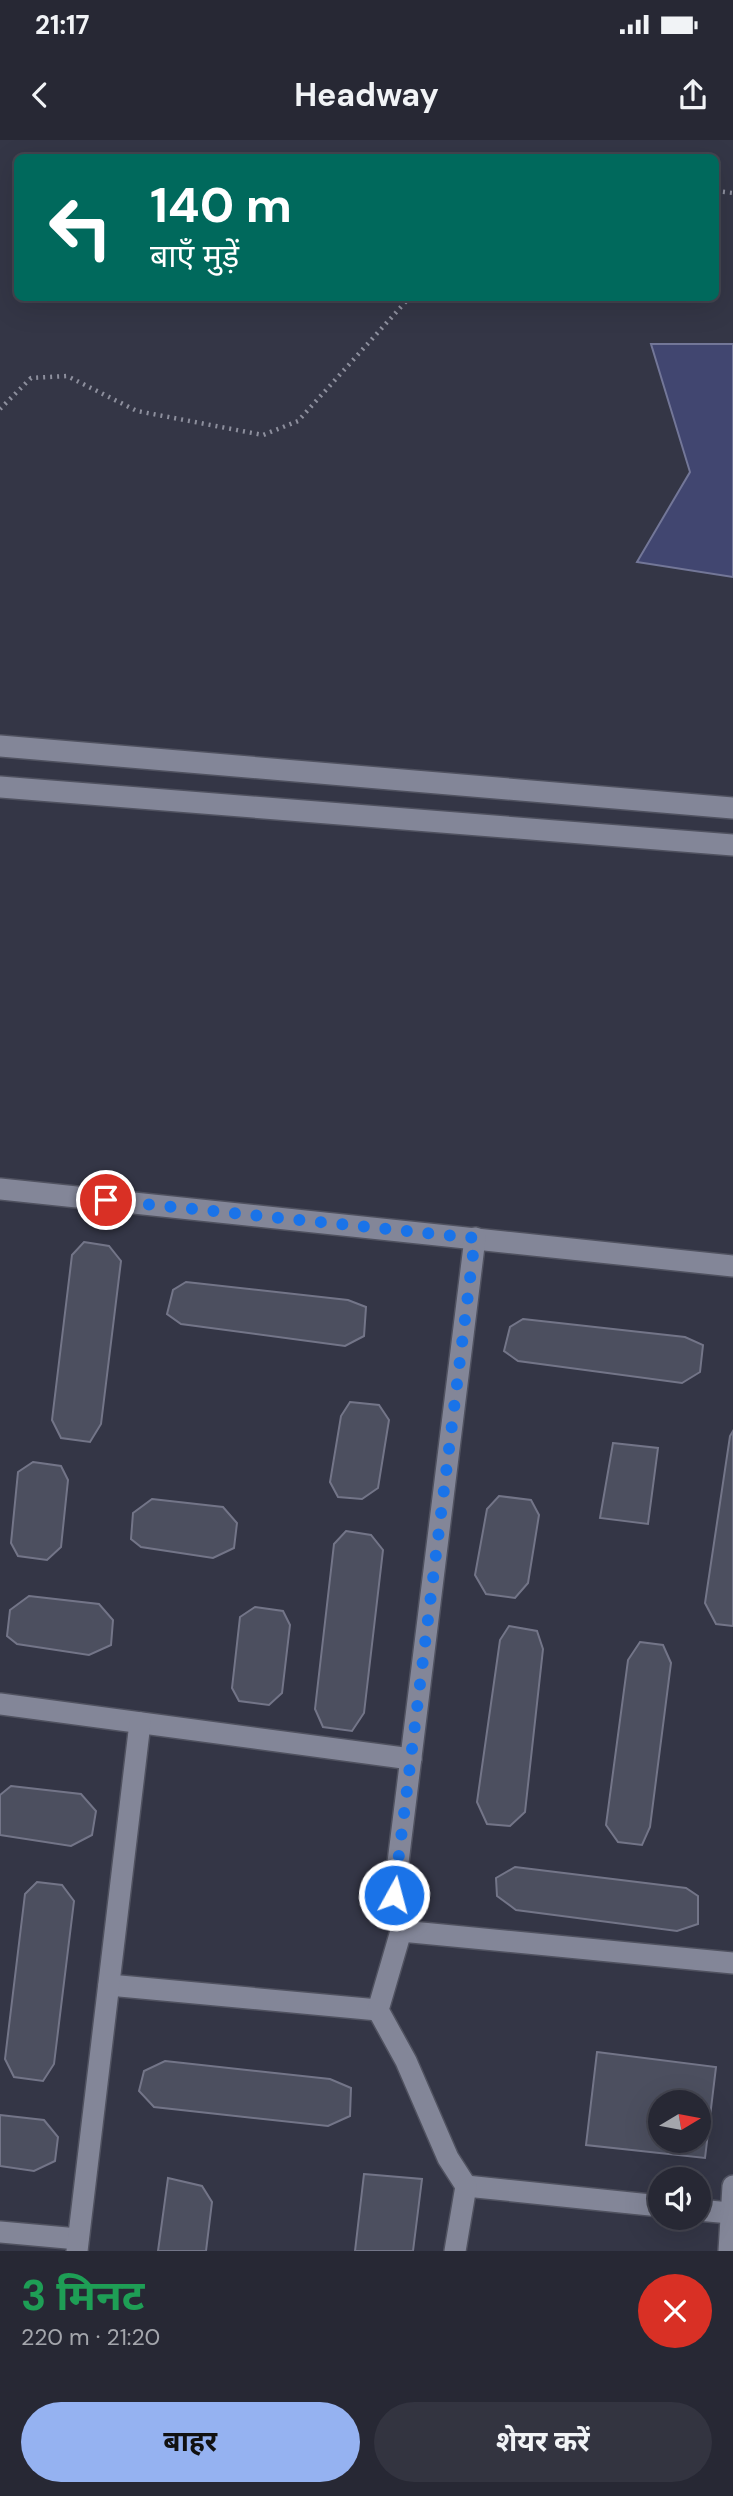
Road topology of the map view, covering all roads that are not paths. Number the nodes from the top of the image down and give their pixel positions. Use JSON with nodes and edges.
{"nodes":[{"id":1,"x":0,"y":746,"type":"edge"},
{"id":2,"x":0,"y":787,"type":"edge"},
{"id":3,"x":733,"y":808,"type":"edge"},
{"id":4,"x":733,"y":845,"type":"edge"},
{"id":5,"x":0,"y":1189,"type":"edge"},
{"id":6,"x":475,"y":1238,"type":"junction"},
{"id":7,"x":733,"y":1266,"type":"edge"},
{"id":8,"x":0,"y":1704,"type":"edge"},
{"id":9,"x":140,"y":1723,"type":"junction"},
{"id":10,"x":411,"y":1759,"type":"junction"},
{"id":11,"x":401,"y":1931,"type":"junction"},
{"id":12,"x":733,"y":1963,"type":"edge"},
{"id":13,"x":109,"y":1985,"type":"junction"},
{"id":14,"x":378,"y":2011,"type":"junction"},
{"id":15,"x":466,"y":2186,"type":"junction"},
{"id":16,"x":733,"y":2186,"type":"edge"},
{"id":17,"x":648,"y":2205,"type":"edge"},
{"id":18,"x":711,"y":2211,"type":"edge"},
{"id":19,"x":730,"y":2213,"type":"junction"},
{"id":20,"x":0,"y":2232,"type":"edge"},
{"id":21,"x":78,"y":2245,"type":"edge"},
{"id":22,"x":455,"y":2251,"type":"edge"},
{"id":23,"x":729,"y":2251,"type":"edge"}],
"edges":[{"from":1,"to":3,"type":"street"},
{"from":2,"to":4,"type":"street"},
{"from":5,"to":6,"type":"street"},
{"from":6,"to":7,"type":"street"},
{"from":6,"to":10,"type":"street"},
{"from":8,"to":9,"type":"street"},
{"from":9,"to":10,"type":"street"},
{"from":9,"to":13,"type":"street"},
{"from":10,"to":11,"type":"street"},
{"from":11,"to":12,"type":"street"},
{"from":11,"to":14,"type":"street"},
{"from":13,"to":14,"type":"street"},
{"from":13,"to":21,"type":"street"},
{"from":14,"to":15,"type":"street"},
{"from":15,"to":17,"type":"street"},
{"from":15,"to":22,"type":"street"},
{"from":16,"to":19,"type":"street"},
{"from":18,"to":19,"type":"street"},
{"from":19,"to":23,"type":"street"},
{"from":20,"to":21,"type":"street"}]}
